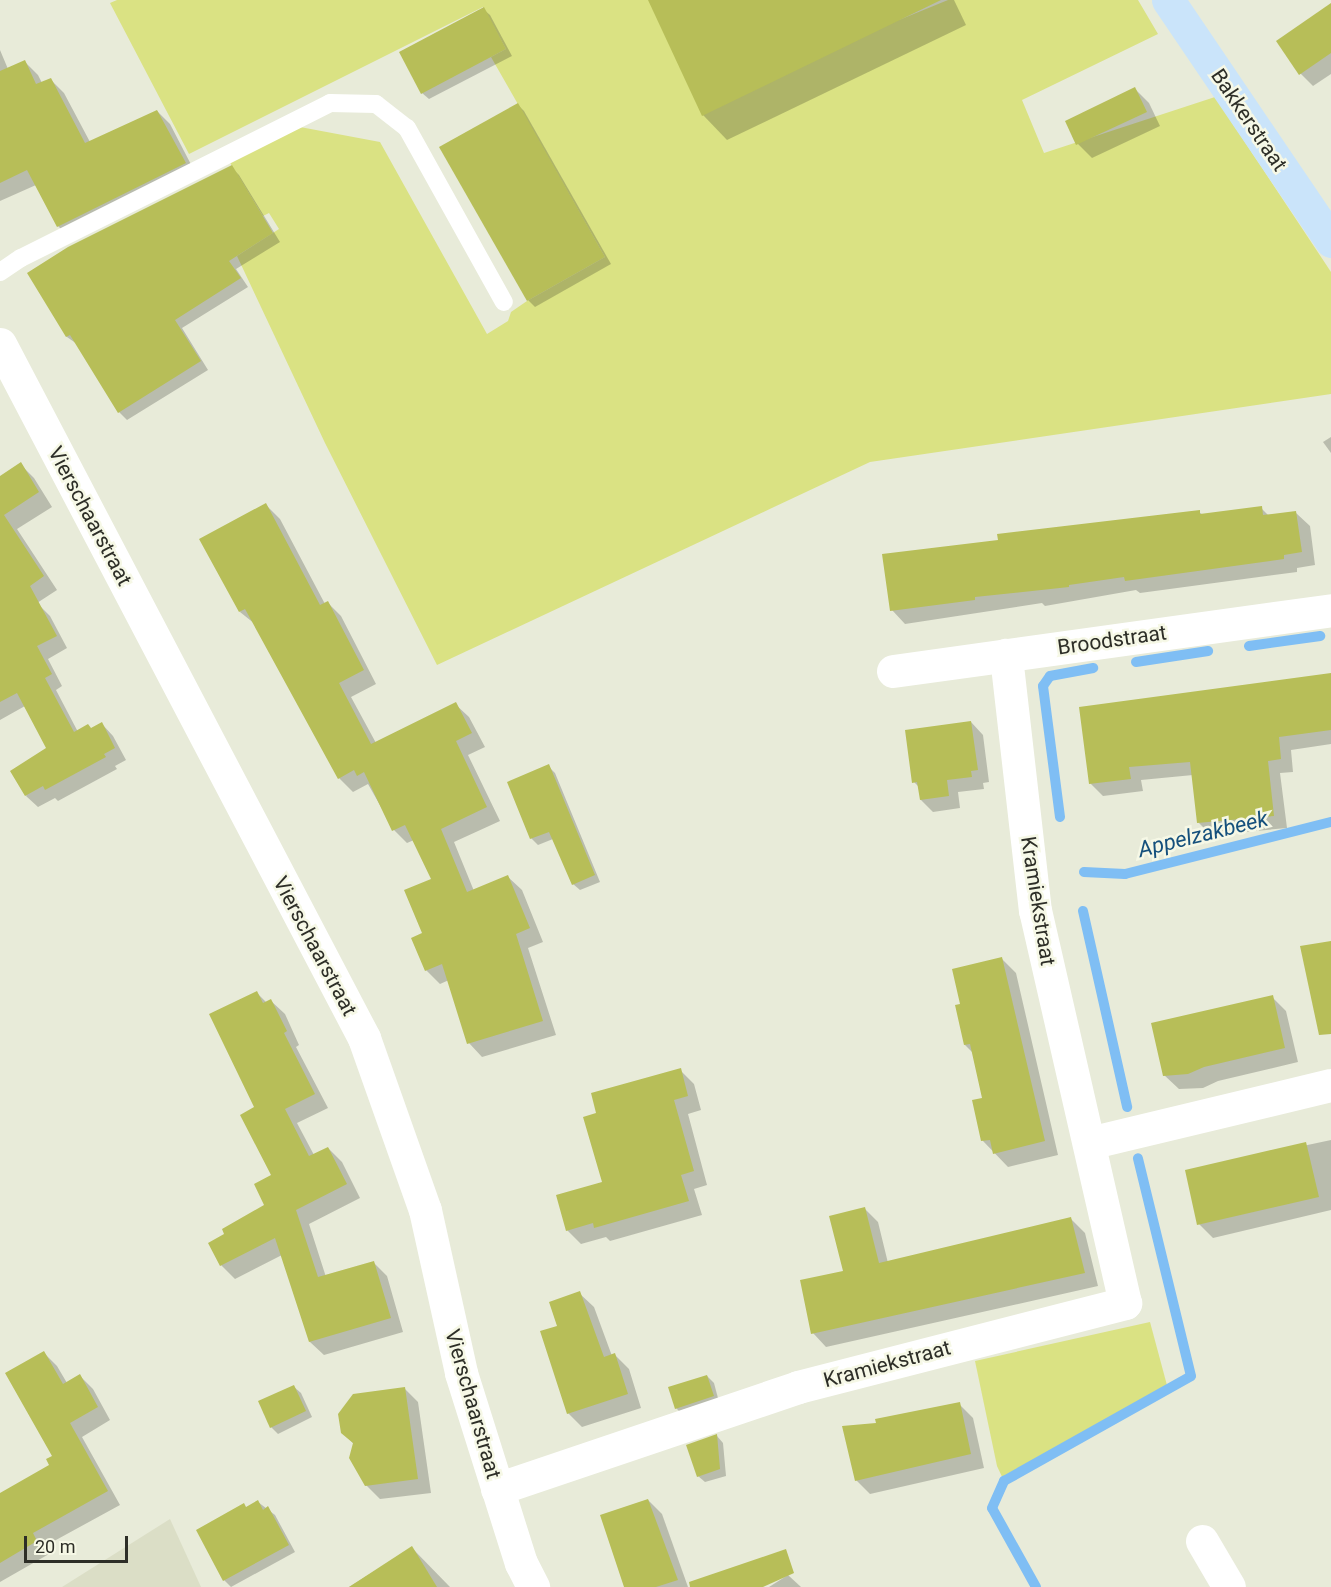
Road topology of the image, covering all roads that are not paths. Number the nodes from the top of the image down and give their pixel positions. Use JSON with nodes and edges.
{"nodes":[{"id":1,"x":1168,"y":0,"type":"edge"},
{"id":2,"x":1331,"y":241,"type":"edge"},
{"id":3,"x":0,"y":272,"type":"edge"},
{"id":4,"x":504,"y":302,"type":"dead end"},
{"id":5,"x":0,"y":344,"type":"edge"},
{"id":6,"x":1331,"y":610,"type":"edge"},
{"id":7,"x":1006,"y":655,"type":"junction"},
{"id":8,"x":893,"y":671,"type":"dead end"},
{"id":9,"x":1331,"y":1085,"type":"edge"},
{"id":10,"x":1089,"y":1143,"type":"junction"},
{"id":11,"x":497,"y":1489,"type":"junction"},
{"id":12,"x":1202,"y":1541,"type":"dead end"},
{"id":13,"x":533,"y":1587,"type":"edge"},
{"id":14,"x":1229,"y":1587,"type":"edge"}],
"edges":[{"from":1,"to":2,"type":"street","name":"Bakkerstraat"},
{"from":3,"to":4,"type":"lane"},
{"from":5,"to":11,"type":"street","name":"Vierschaarstraat"},
{"from":6,"to":7,"type":"street","name":"Broodstraat"},
{"from":7,"to":8,"type":"street","name":"Broodstraat"},
{"from":7,"to":10,"type":"street","name":"Kramiekstraat"},
{"from":9,"to":10,"type":"street"},
{"from":10,"to":11,"type":"street","name":"Kramiekstraat"},
{"from":11,"to":13,"type":"street","name":"Vierschaarstraat"},
{"from":12,"to":14,"type":"street"}]}
